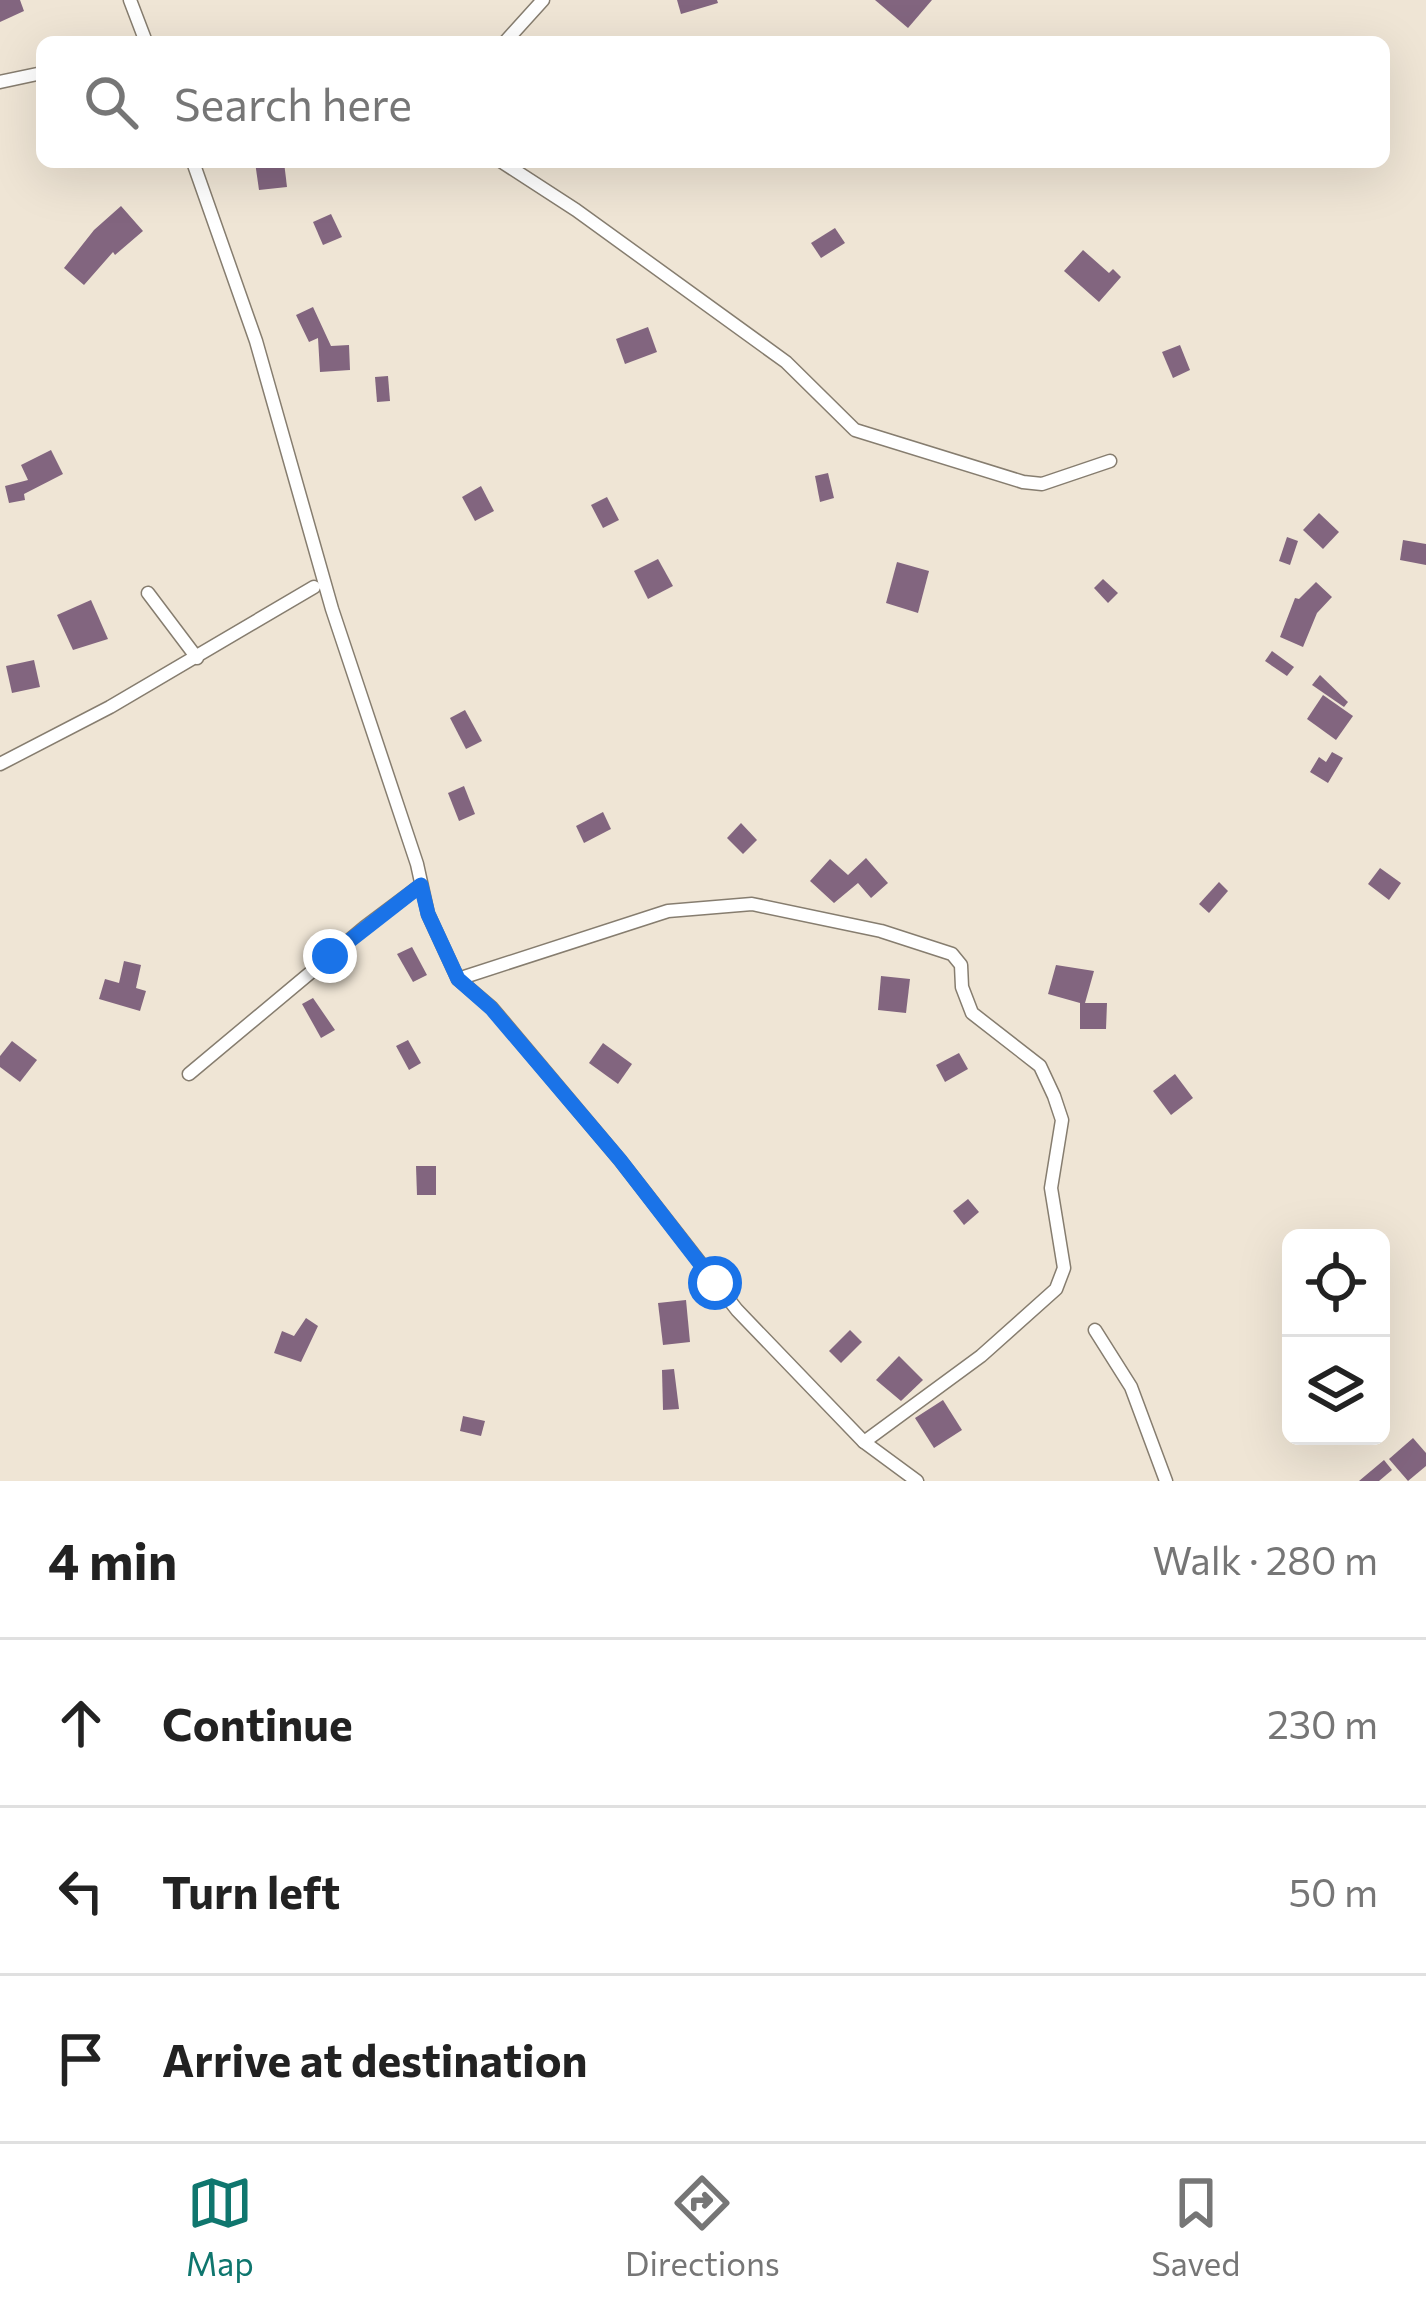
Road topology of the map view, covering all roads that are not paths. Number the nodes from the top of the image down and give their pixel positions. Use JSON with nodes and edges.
{"nodes":[{"id":1,"x":130,"y":0,"type":"edge"},
{"id":2,"x":543,"y":0,"type":"edge"},
{"id":3,"x":144,"y":36,"type":"edge"},
{"id":4,"x":510,"y":36,"type":"edge"},
{"id":5,"x":36,"y":74,"type":"edge"},
{"id":6,"x":0,"y":82,"type":"edge"},
{"id":7,"x":195,"y":168,"type":"edge"},
{"id":8,"x":511,"y":168,"type":"edge"},
{"id":9,"x":1110,"y":461,"type":"dead end"},
{"id":10,"x":320,"y":556,"type":"junction"},
{"id":11,"x":314,"y":587,"type":"junction"},
{"id":12,"x":148,"y":593,"type":"dead end"},
{"id":13,"x":332,"y":609,"type":"junction"},
{"id":14,"x":197,"y":658,"type":"junction"},
{"id":15,"x":0,"y":764,"type":"edge"},
{"id":16,"x":421,"y":885,"type":"junction"},
{"id":17,"x":458,"y":979,"type":"junction"},
{"id":18,"x":189,"y":1074,"type":"dead end"},
{"id":19,"x":1095,"y":1330,"type":"dead end"},
{"id":20,"x":864,"y":1442,"type":"junction"},
{"id":21,"x":917,"y":1481,"type":"edge"},
{"id":22,"x":1166,"y":1481,"type":"edge"}],
"edges":[{"from":1,"to":3,"type":"street"},
{"from":2,"to":4,"type":"street"},
{"from":5,"to":6,"type":"street"},
{"from":7,"to":10,"type":"street"},
{"from":8,"to":9,"type":"street"},
{"from":10,"to":11,"type":"street"},
{"from":10,"to":13,"type":"street"},
{"from":11,"to":13,"type":"street"},
{"from":11,"to":14,"type":"street"},
{"from":12,"to":14,"type":"street"},
{"from":13,"to":16,"type":"street"},
{"from":14,"to":15,"type":"street"},
{"from":16,"to":17,"type":"street"},
{"from":16,"to":18,"type":"street"},
{"from":17,"to":20,"type":"street"},
{"from":17,"to":20,"type":"street"},
{"from":19,"to":22,"type":"street"},
{"from":20,"to":21,"type":"street"}]}
